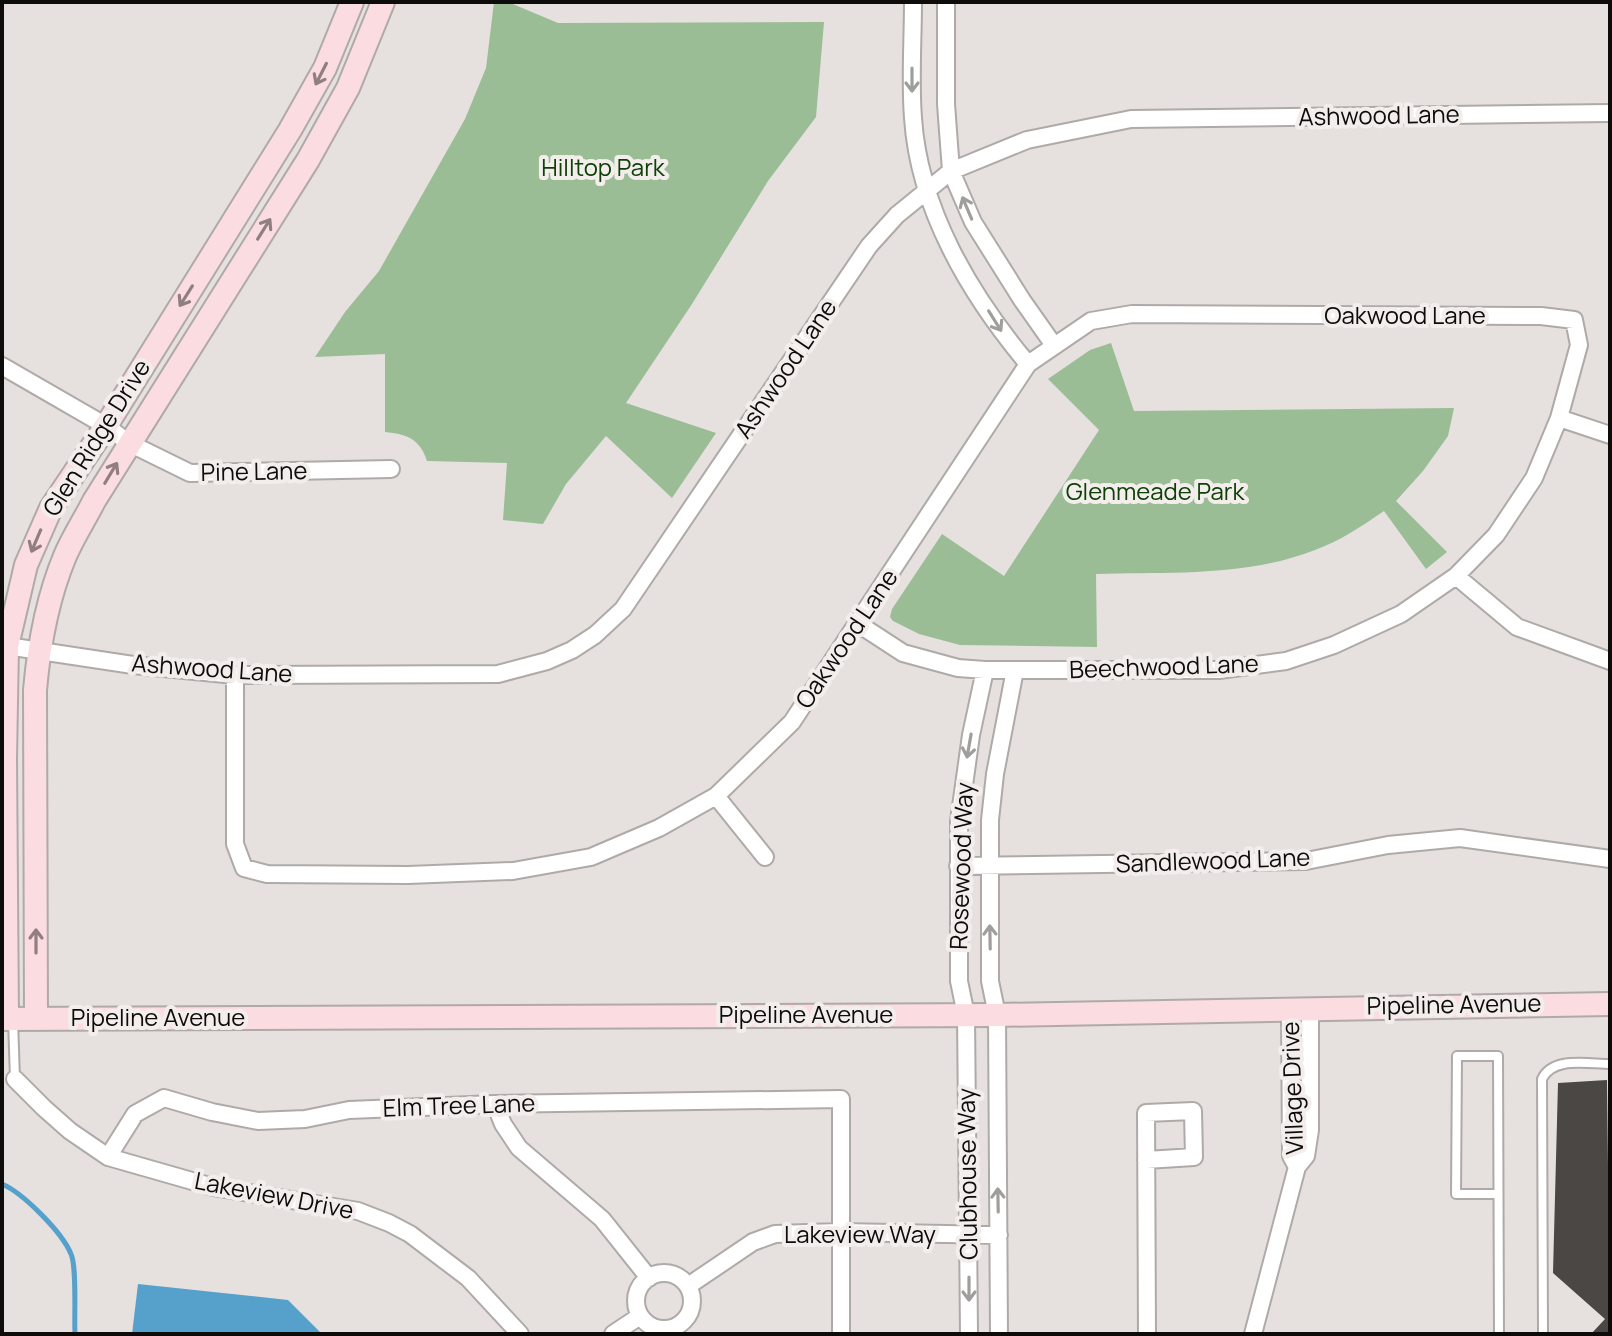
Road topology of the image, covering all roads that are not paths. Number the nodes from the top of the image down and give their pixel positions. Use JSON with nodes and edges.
{"nodes":[{"id":1,"x":352,"y":2,"type":"edge"},
{"id":2,"x":383,"y":2,"type":"edge"},
{"id":3,"x":913,"y":2,"type":"edge"},
{"id":4,"x":946,"y":2,"type":"edge"},
{"id":5,"x":1610,"y":113,"type":"edge"},
{"id":6,"x":951,"y":171,"type":"junction"},
{"id":7,"x":925,"y":190,"type":"junction"},
{"id":8,"x":1574,"y":320,"type":"joint"},
{"id":9,"x":1053,"y":344,"type":"junction"},
{"id":10,"x":1028,"y":364,"type":"junction"},
{"id":11,"x":2,"y":366,"type":"edge"},
{"id":12,"x":1559,"y":418,"type":"junction"},
{"id":13,"x":106,"y":426,"type":"junction"},
{"id":14,"x":1610,"y":435,"type":"edge"},
{"id":15,"x":129,"y":443,"type":"junction"},
{"id":16,"x":391,"y":469,"type":"dead end"},
{"id":17,"x":1456,"y":576,"type":"junction"},
{"id":18,"x":857,"y":623,"type":"junction"},
{"id":19,"x":7,"y":646,"type":"junction"},
{"id":20,"x":38,"y":652,"type":"junction"},
{"id":21,"x":1610,"y":661,"type":"edge"},
{"id":22,"x":985,"y":670,"type":"junction"},
{"id":23,"x":1015,"y":670,"type":"junction"},
{"id":24,"x":235,"y":675,"type":"junction"},
{"id":25,"x":716,"y":796,"type":"junction"},
{"id":26,"x":765,"y":857,"type":"dead end"},
{"id":27,"x":1610,"y":859,"type":"edge"},
{"id":28,"x":958,"y":866,"type":"junction"},
{"id":29,"x":989,"y":866,"type":"junction"},
{"id":30,"x":1610,"y":1004,"type":"edge"},
{"id":31,"x":1300,"y":1008,"type":"junction"},
{"id":32,"x":966,"y":1015,"type":"junction"},
{"id":33,"x":997,"y":1015,"type":"junction"},
{"id":34,"x":14,"y":1019,"type":"edge"},
{"id":35,"x":1610,"y":1064,"type":"edge"},
{"id":36,"x":1310,"y":1073,"type":"junction"},
{"id":37,"x":1291,"y":1075,"type":"junction"},
{"id":38,"x":15,"y":1079,"type":"joint"},
{"id":39,"x":495,"y":1104,"type":"junction"},
{"id":40,"x":108,"y":1157,"type":"junction"},
{"id":41,"x":1146,"y":1160,"type":"dead end"},
{"id":42,"x":1297,"y":1167,"type":"junction"},
{"id":43,"x":1498,"y":1194,"type":"junction"},
{"id":44,"x":840,"y":1232,"type":"junction"},
{"id":45,"x":968,"y":1234,"type":"junction"},
{"id":46,"x":999,"y":1235,"type":"junction"},
{"id":47,"x":649,"y":1278,"type":"junction"},
{"id":48,"x":688,"y":1286,"type":"junction"},
{"id":49,"x":640,"y":1316,"type":"junction"},
{"id":50,"x":685,"y":1328,"type":"edge"},
{"id":51,"x":520,"y":1334,"type":"edge"},
{"id":52,"x":613,"y":1334,"type":"edge"},
{"id":53,"x":841,"y":1334,"type":"edge"},
{"id":54,"x":969,"y":1334,"type":"edge"},
{"id":55,"x":999,"y":1334,"type":"edge"},
{"id":56,"x":1147,"y":1334,"type":"edge"},
{"id":57,"x":1253,"y":1334,"type":"edge"},
{"id":58,"x":1499,"y":1334,"type":"edge"},
{"id":59,"x":1543,"y":1334,"type":"edge"}],
"edges":[{"from":1,"to":13,"type":"street","name":"Glen Ridge Drive","one_way":true},
{"from":15,"to":2,"type":"street","name":"Glen Ridge Drive","one_way":true},
{"from":3,"to":7,"type":"street","one_way":true},
{"from":4,"to":6,"type":"street"},
{"from":5,"to":6,"type":"street","name":"Ashwood Lane"},
{"from":6,"to":7,"type":"street","name":"Ashwood Lane"},
{"from":9,"to":6,"type":"street","one_way":true},
{"from":7,"to":10,"type":"street","one_way":true},
{"from":7,"to":24,"type":"street","name":"Ashwood Lane"},
{"from":8,"to":9,"type":"street","name":"Oakwood Lane"},
{"from":8,"to":12,"type":"street","name":"Beechwood Lane"},
{"from":9,"to":10,"type":"street","name":"Oakwood Lane"},
{"from":10,"to":18,"type":"street","name":"Oakwood Lane"},
{"from":11,"to":13,"type":"street","name":"Pine Lane"},
{"from":12,"to":14,"type":"street"},
{"from":12,"to":17,"type":"street","name":"Beechwood Lane"},
{"from":13,"to":15,"type":"street","name":"Pine Lane"},
{"from":13,"to":19,"type":"street","name":"Glen Ridge Drive","one_way":true},
{"from":15,"to":16,"type":"street","name":"Pine Lane"},
{"from":20,"to":15,"type":"street","name":"Glen Ridge Drive","one_way":true},
{"from":17,"to":21,"type":"street"},
{"from":17,"to":23,"type":"street","name":"Beechwood Lane"},
{"from":18,"to":22,"type":"street","name":"Beechwood Lane"},
{"from":18,"to":25,"type":"street","name":"Oakwood Lane"},
{"from":19,"to":20,"type":"street","name":"Ashwood Lane"},
{"from":19,"to":34,"type":"street","name":"Glen Ridge Drive"},
{"from":20,"to":24,"type":"street","name":"Ashwood Lane"},
{"from":34,"to":20,"type":"street","name":"Glen Ridge Drive","one_way":true},
{"from":22,"to":23,"type":"street","name":"Beechwood Lane"},
{"from":22,"to":28,"type":"street","name":"Rosewood Way","one_way":true},
{"from":23,"to":29,"type":"street","name":"Rosewood Way"},
{"from":24,"to":25,"type":"street","name":"Oakwood Lane"},
{"from":25,"to":26,"type":"street"},
{"from":27,"to":29,"type":"street","name":"Sandlewood Lane"},
{"from":28,"to":29,"type":"street","name":"Sandlewood Lane"},
{"from":28,"to":32,"type":"street","name":"Rosewood Way"},
{"from":33,"to":29,"type":"street","name":"Rosewood Way","one_way":true},
{"from":30,"to":31,"type":"street","name":"Pipeline Avenue"},
{"from":31,"to":33,"type":"street","name":"Pipeline Avenue"},
{"from":31,"to":36,"type":"street","name":"Village Drive"},
{"from":31,"to":37,"type":"street","name":"Village Drive"},
{"from":32,"to":33,"type":"street","name":"Pipeline Avenue"},
{"from":32,"to":34,"type":"street","name":"Pipeline Avenue"},
{"from":32,"to":45,"type":"street","name":"Clubhouse Way"},
{"from":46,"to":33,"type":"street","name":"Clubhouse Way","one_way":true},
{"from":34,"to":38,"type":"lane"},
{"from":35,"to":59,"type":"lane"},
{"from":36,"to":37,"type":"street"},
{"from":36,"to":42,"type":"street","name":"Village Drive"},
{"from":37,"to":42,"type":"street","name":"Village Drive"},
{"from":38,"to":40,"type":"street","name":"Lakeview Drive"},
{"from":39,"to":40,"type":"street","name":"Elm Tree Lane"},
{"from":39,"to":44,"type":"street","name":"Elm Tree Lane"},
{"from":39,"to":47,"type":"street"},
{"from":40,"to":51,"type":"street","name":"Lakeview Drive"},
{"from":41,"to":56,"type":"street"},
{"from":42,"to":57,"type":"street","name":"Village Drive"},
{"from":43,"to":43,"type":"lane"},
{"from":43,"to":58,"type":"lane"},
{"from":44,"to":45,"type":"street","name":"Lakeview Way"},
{"from":44,"to":48,"type":"street","name":"Lakeview Way"},
{"from":44,"to":53,"type":"street"},
{"from":45,"to":46,"type":"street","name":"Lakeview Way"},
{"from":45,"to":54,"type":"street","name":"Clubhouse Way","one_way":true},
{"from":46,"to":55,"type":"street","name":"Clubhouse Way"},
{"from":47,"to":48,"type":"street"},
{"from":47,"to":49,"type":"street"},
{"from":48,"to":50,"type":"street"},
{"from":49,"to":50,"type":"street"},
{"from":49,"to":52,"type":"street"}]}
